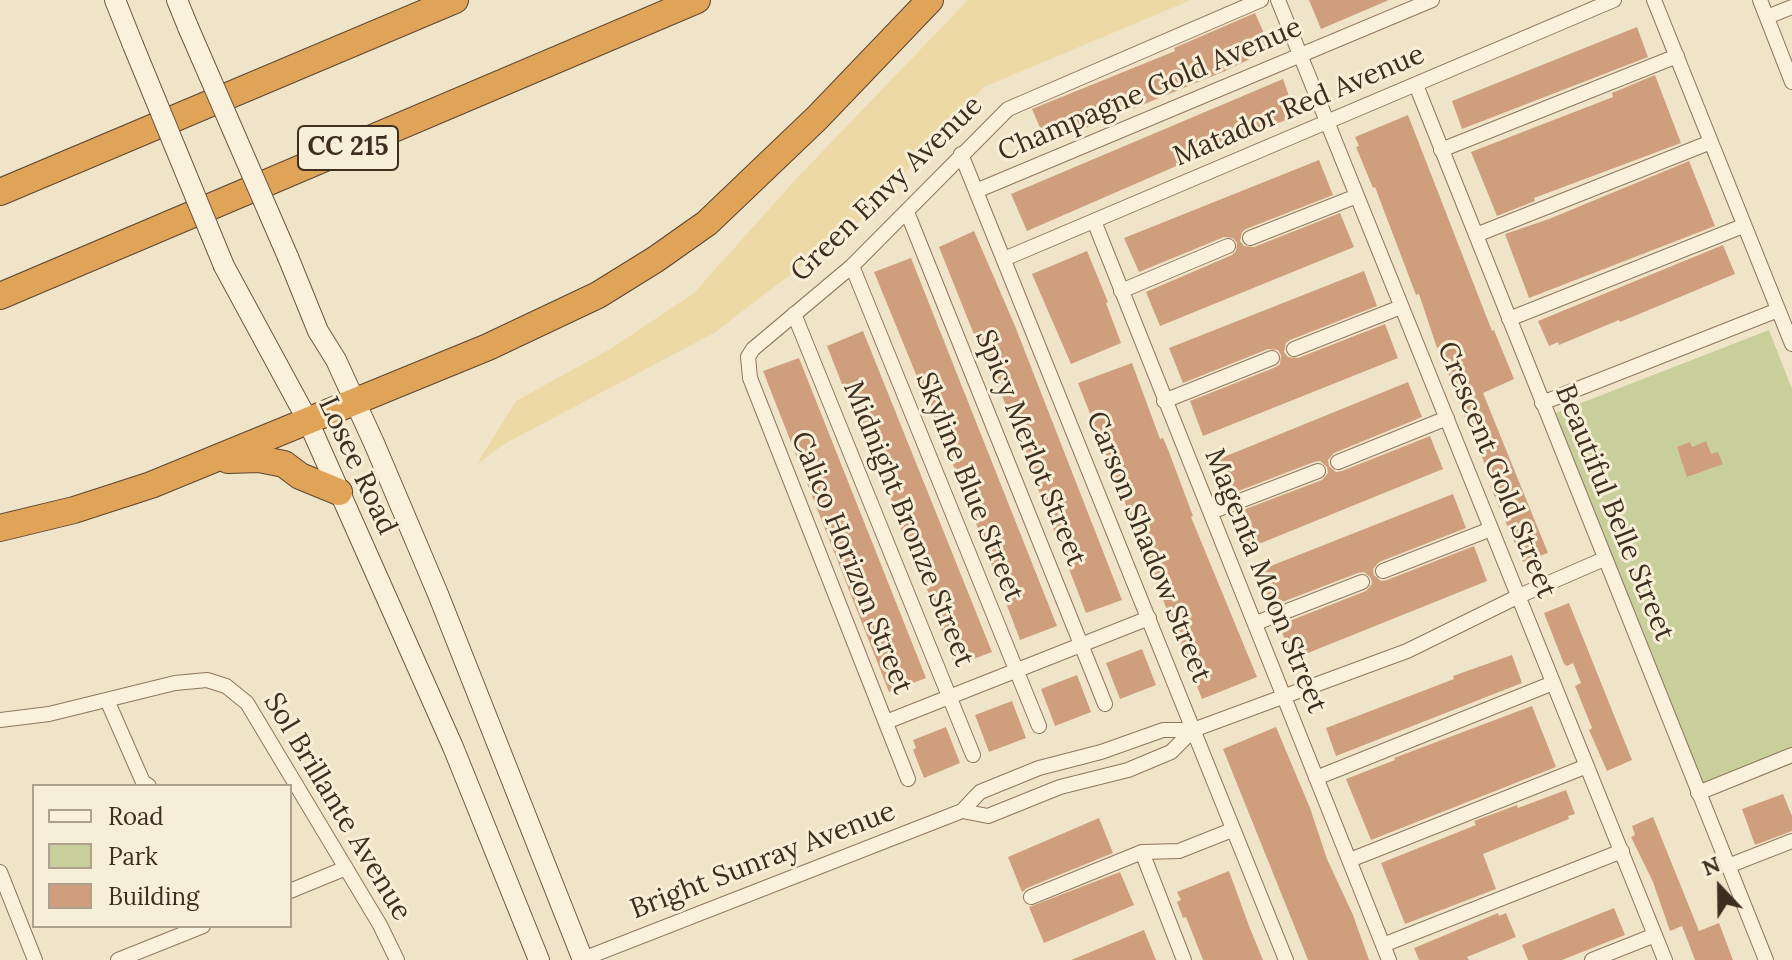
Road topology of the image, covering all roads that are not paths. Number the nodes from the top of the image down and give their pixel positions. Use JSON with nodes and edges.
{"nodes":[{"id":1,"x":115,"y":0,"type":"edge"},
{"id":2,"x":177,"y":0,"type":"edge"},
{"id":3,"x":455,"y":0,"type":"edge"},
{"id":4,"x":697,"y":0,"type":"edge"},
{"id":5,"x":930,"y":0,"type":"edge"},
{"id":6,"x":1261,"y":0,"type":"edge"},
{"id":7,"x":1278,"y":0,"type":"edge"},
{"id":8,"x":1432,"y":0,"type":"edge"},
{"id":9,"x":1614,"y":0,"type":"edge"},
{"id":10,"x":1654,"y":0,"type":"edge"},
{"id":11,"x":1760,"y":0,"type":"edge"},
{"id":12,"x":1792,"y":7,"type":"edge"},
{"id":13,"x":1767,"y":17,"type":"junction"},
{"id":14,"x":1301,"y":55,"type":"junction"},
{"id":15,"x":1677,"y":56,"type":"junction"},
{"id":16,"x":1792,"y":82,"type":"edge"},
{"id":17,"x":1416,"y":85,"type":"junction"},
{"id":18,"x":1326,"y":123,"type":"junction"},
{"id":19,"x":1711,"y":142,"type":"junction"},
{"id":20,"x":1441,"y":150,"type":"junction"},
{"id":21,"x":961,"y":154,"type":"junction"},
{"id":22,"x":976,"y":191,"type":"junction"},
{"id":23,"x":0,"y":192,"type":"edge"},
{"id":24,"x":1357,"y":196,"type":"junction"},
{"id":25,"x":907,"y":212,"type":"junction"},
{"id":26,"x":1094,"y":221,"type":"junction"},
{"id":27,"x":1743,"y":226,"type":"junction"},
{"id":28,"x":1476,"y":235,"type":"junction"},
{"id":29,"x":1250,"y":238,"type":"dead end"},
{"id":30,"x":1228,"y":246,"type":"dead end"},
{"id":31,"x":1004,"y":259,"type":"junction"},
{"id":32,"x":852,"y":266,"type":"junction"},
{"id":33,"x":1121,"y":291,"type":"junction"},
{"id":34,"x":0,"y":296,"type":"edge"},
{"id":35,"x":1401,"y":307,"type":"junction"},
{"id":36,"x":1778,"y":310,"type":"junction"},
{"id":37,"x":794,"y":314,"type":"junction"},
{"id":38,"x":1509,"y":319,"type":"junction"},
{"id":39,"x":1792,"y":344,"type":"edge"},
{"id":40,"x":1294,"y":349,"type":"dead end"},
{"id":41,"x":1272,"y":358,"type":"dead end"},
{"id":42,"x":749,"y":366,"type":"joint"},
{"id":43,"x":354,"y":401,"type":"junction"},
{"id":44,"x":1164,"y":401,"type":"junction"},
{"id":45,"x":1542,"y":403,"type":"junction"},
{"id":46,"x":1447,"y":418,"type":"junction"},
{"id":47,"x":308,"y":421,"type":"junction"},
{"id":48,"x":213,"y":460,"type":"junction"},
{"id":49,"x":1338,"y":462,"type":"dead end"},
{"id":50,"x":1318,"y":471,"type":"dead end"},
{"id":51,"x":339,"y":492,"type":"junction"},
{"id":52,"x":1211,"y":512,"type":"junction"},
{"id":53,"x":0,"y":528,"type":"edge"},
{"id":54,"x":1491,"y":529,"type":"junction"},
{"id":55,"x":1604,"y":559,"type":"junction"},
{"id":56,"x":1383,"y":571,"type":"dead end"},
{"id":57,"x":1362,"y":582,"type":"dead end"},
{"id":58,"x":1519,"y":596,"type":"junction"},
{"id":59,"x":1149,"y":618,"type":"junction"},
{"id":60,"x":1256,"y":623,"type":"junction"},
{"id":61,"x":1081,"y":645,"type":"junction"},
{"id":62,"x":1015,"y":671,"type":"junction"},
{"id":63,"x":1553,"y":683,"type":"junction"},
{"id":64,"x":1283,"y":695,"type":"junction"},
{"id":65,"x":950,"y":697,"type":"junction"},
{"id":66,"x":107,"y":700,"type":"junction"},
{"id":67,"x":1105,"y":704,"type":"dead end"},
{"id":68,"x":0,"y":720,"type":"edge"},
{"id":69,"x":886,"y":722,"type":"junction"},
{"id":70,"x":1039,"y":726,"type":"dead end"},
{"id":71,"x":1193,"y":730,"type":"junction"},
{"id":72,"x":973,"y":755,"type":"dead end"},
{"id":73,"x":1792,"y":755,"type":"edge"},
{"id":74,"x":1587,"y":766,"type":"junction"},
{"id":75,"x":1316,"y":778,"type":"junction"},
{"id":76,"x":908,"y":779,"type":"dead end"},
{"id":77,"x":146,"y":784,"type":"edge"},
{"id":78,"x":1698,"y":793,"type":"junction"},
{"id":79,"x":962,"y":811,"type":"junction"},
{"id":80,"x":1232,"y":830,"type":"junction"},
{"id":81,"x":1792,"y":841,"type":"edge"},
{"id":82,"x":1622,"y":851,"type":"junction"},
{"id":83,"x":1142,"y":852,"type":"junction"},
{"id":84,"x":1350,"y":860,"type":"junction"},
{"id":85,"x":1728,"y":866,"type":"junction"},
{"id":86,"x":346,"y":868,"type":"junction"},
{"id":87,"x":0,"y":872,"type":"edge"},
{"id":88,"x":292,"y":890,"type":"edge"},
{"id":89,"x":1031,"y":897,"type":"dead end"},
{"id":90,"x":198,"y":928,"type":"edge"},
{"id":91,"x":1655,"y":935,"type":"junction"},
{"id":92,"x":1383,"y":945,"type":"junction"},
{"id":93,"x":583,"y":959,"type":"edge"},
{"id":94,"x":35,"y":960,"type":"edge"},
{"id":95,"x":118,"y":960,"type":"edge"},
{"id":96,"x":397,"y":960,"type":"edge"},
{"id":97,"x":539,"y":960,"type":"edge"},
{"id":98,"x":1184,"y":960,"type":"edge"},
{"id":99,"x":1286,"y":960,"type":"edge"},
{"id":100,"x":1389,"y":960,"type":"edge"},
{"id":101,"x":1592,"y":960,"type":"edge"},
{"id":102,"x":1665,"y":960,"type":"edge"},
{"id":103,"x":1766,"y":960,"type":"edge"}],
"edges":[{"from":1,"to":47,"type":"main road","name":"Losee Road","bridge":true},
{"from":2,"to":43,"type":"main road","name":"Losee Road","bridge":true},
{"from":3,"to":23,"type":"highway"},
{"from":4,"to":34,"type":"highway","number":"CC 215"},
{"from":5,"to":43,"type":"highway"},
{"from":6,"to":21,"type":"street","name":"Green Envy Avenue"},
{"from":7,"to":14,"type":"street","name":"Crescent Gold Street"},
{"from":8,"to":14,"type":"street","name":"Champagne Gold Avenue"},
{"from":9,"to":17,"type":"street","name":"Matador Red Avenue"},
{"from":10,"to":15,"type":"street"},
{"from":11,"to":13,"type":"street"},
{"from":12,"to":13,"type":"street"},
{"from":13,"to":16,"type":"street"},
{"from":14,"to":18,"type":"street","name":"Crescent Gold Street"},
{"from":14,"to":22,"type":"street","name":"Champagne Gold Avenue"},
{"from":15,"to":19,"type":"street"},
{"from":15,"to":20,"type":"street"},
{"from":17,"to":18,"type":"street","name":"Matador Red Avenue"},
{"from":17,"to":20,"type":"street","name":"Beautiful Belle Street"},
{"from":18,"to":24,"type":"street","name":"Crescent Gold Street"},
{"from":18,"to":26,"type":"street","name":"Matador Red Avenue"},
{"from":19,"to":27,"type":"street"},
{"from":19,"to":28,"type":"street"},
{"from":20,"to":28,"type":"street","name":"Beautiful Belle Street"},
{"from":21,"to":22,"type":"street","name":"Carson Shadow Street"},
{"from":21,"to":25,"type":"street","name":"Green Envy Avenue"},
{"from":22,"to":31,"type":"street","name":"Carson Shadow Street"},
{"from":24,"to":29,"type":"street"},
{"from":24,"to":35,"type":"street","name":"Crescent Gold Street"},
{"from":25,"to":32,"type":"street","name":"Green Envy Avenue"},
{"from":25,"to":61,"type":"street","name":"Spicy Merlot Street"},
{"from":26,"to":31,"type":"street","name":"Matador Red Avenue"},
{"from":26,"to":33,"type":"street","name":"Magenta Moon Street"},
{"from":27,"to":36,"type":"street"},
{"from":27,"to":38,"type":"street"},
{"from":28,"to":38,"type":"street","name":"Beautiful Belle Street"},
{"from":30,"to":33,"type":"street"},
{"from":31,"to":59,"type":"street","name":"Carson Shadow Street"},
{"from":32,"to":37,"type":"street","name":"Green Envy Avenue"},
{"from":32,"to":62,"type":"street","name":"Skyline Blue Street"},
{"from":33,"to":44,"type":"street","name":"Magenta Moon Street"},
{"from":35,"to":40,"type":"street"},
{"from":35,"to":46,"type":"street","name":"Crescent Gold Street"},
{"from":36,"to":39,"type":"street"},
{"from":36,"to":45,"type":"street"},
{"from":37,"to":42,"type":"street","name":"Green Envy Avenue"},
{"from":37,"to":65,"type":"street","name":"Midnight Bronze Street"},
{"from":38,"to":45,"type":"street","name":"Beautiful Belle Street"},
{"from":41,"to":44,"type":"street"},
{"from":42,"to":69,"type":"street","name":"Calico Horizon Street"},
{"from":43,"to":47,"type":"highway"},
{"from":43,"to":93,"type":"main road","name":"Losee Road"},
{"from":44,"to":52,"type":"street","name":"Magenta Moon Street"},
{"from":45,"to":55,"type":"street","name":"Beautiful Belle Street"},
{"from":46,"to":49,"type":"street"},
{"from":46,"to":54,"type":"street","name":"Crescent Gold Street"},
{"from":47,"to":48,"type":"highway"},
{"from":47,"to":51,"type":"main road","name":"Losee Road"},
{"from":48,"to":51,"type":"highway"},
{"from":48,"to":53,"type":"highway"},
{"from":50,"to":52,"type":"street"},
{"from":51,"to":97,"type":"main road","name":"Losee Road"},
{"from":52,"to":60,"type":"street","name":"Magenta Moon Street"},
{"from":54,"to":56,"type":"street"},
{"from":54,"to":58,"type":"street","name":"Crescent Gold Street"},
{"from":55,"to":58,"type":"street"},
{"from":55,"to":78,"type":"street","name":"Beautiful Belle Street"},
{"from":57,"to":60,"type":"street"},
{"from":58,"to":63,"type":"street","name":"Crescent Gold Street"},
{"from":58,"to":64,"type":"street"},
{"from":59,"to":61,"type":"street"},
{"from":59,"to":71,"type":"street","name":"Carson Shadow Street"},
{"from":60,"to":64,"type":"street","name":"Magenta Moon Street"},
{"from":61,"to":62,"type":"street"},
{"from":61,"to":67,"type":"street","name":"Spicy Merlot Street"},
{"from":62,"to":65,"type":"street"},
{"from":62,"to":70,"type":"street","name":"Skyline Blue Street"},
{"from":63,"to":74,"type":"street","name":"Crescent Gold Street"},
{"from":63,"to":75,"type":"street"},
{"from":64,"to":71,"type":"street"},
{"from":64,"to":75,"type":"street","name":"Magenta Moon Street"},
{"from":65,"to":69,"type":"street"},
{"from":65,"to":72,"type":"street","name":"Midnight Bronze Street"},
{"from":66,"to":68,"type":"street"},
{"from":66,"to":77,"type":"street"},
{"from":66,"to":86,"type":"street","name":"Sol Brillante Avenue"},
{"from":69,"to":76,"type":"street","name":"Calico Horizon Street"},
{"from":71,"to":79,"type":"street","name":"Bright Sunray Avenue"},
{"from":71,"to":79,"type":"street","name":"Bright Sunray Avenue"},
{"from":71,"to":80,"type":"street","name":"Carson Shadow Street"},
{"from":73,"to":78,"type":"street"},
{"from":74,"to":82,"type":"street","name":"Crescent Gold Street"},
{"from":74,"to":84,"type":"street"},
{"from":75,"to":84,"type":"street","name":"Magenta Moon Street"},
{"from":78,"to":85,"type":"street","name":"Beautiful Belle Street"},
{"from":79,"to":93,"type":"street","name":"Bright Sunray Avenue"},
{"from":80,"to":83,"type":"street"},
{"from":80,"to":99,"type":"street","name":"Carson Shadow Street"},
{"from":81,"to":85,"type":"street"},
{"from":82,"to":91,"type":"street","name":"Crescent Gold Street"},
{"from":82,"to":92,"type":"street"},
{"from":83,"to":89,"type":"street"},
{"from":83,"to":98,"type":"street"},
{"from":84,"to":92,"type":"street","name":"Magenta Moon Street"},
{"from":85,"to":103,"type":"street","name":"Beautiful Belle Street"},
{"from":86,"to":88,"type":"street"},
{"from":86,"to":96,"type":"street","name":"Sol Brillante Avenue"},
{"from":87,"to":94,"type":"street"},
{"from":90,"to":95,"type":"street"},
{"from":91,"to":101,"type":"street"},
{"from":91,"to":102,"type":"street","name":"Crescent Gold Street"},
{"from":92,"to":100,"type":"street","name":"Magenta Moon Street"}]}
